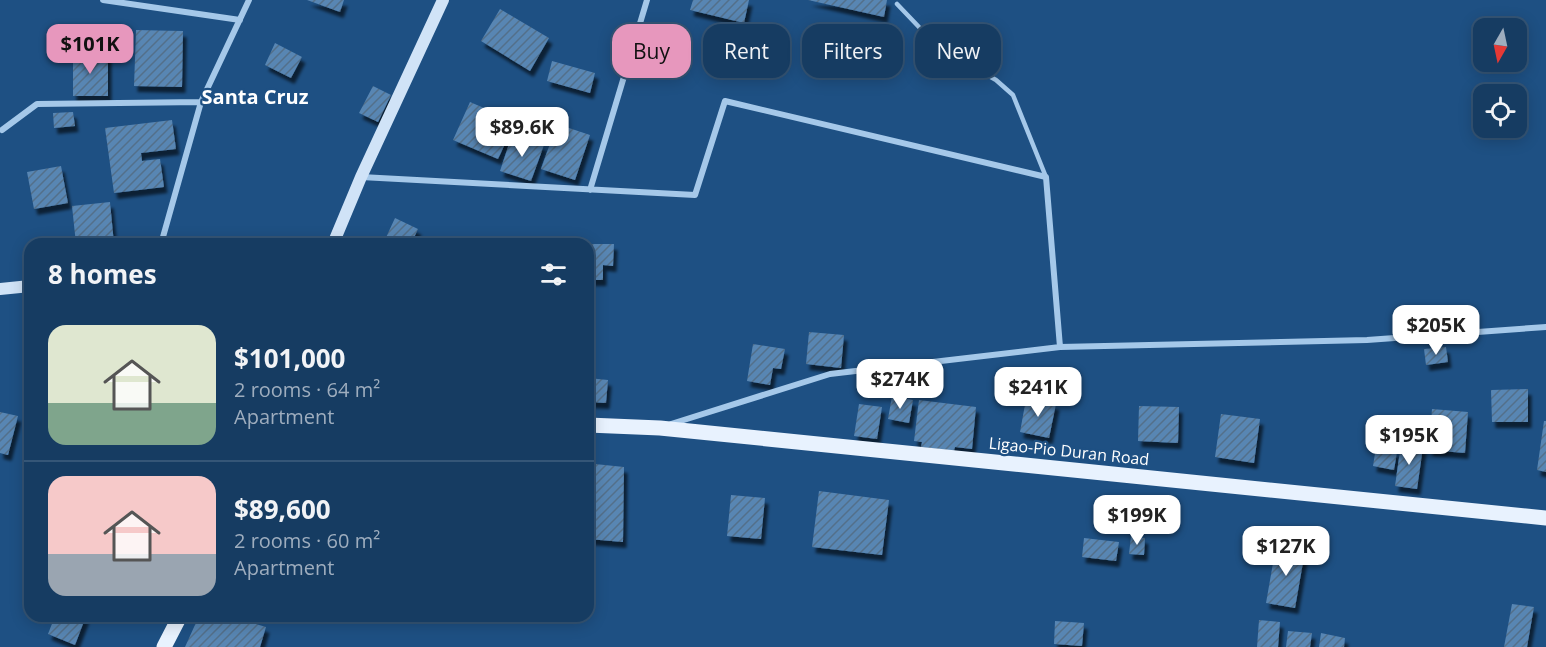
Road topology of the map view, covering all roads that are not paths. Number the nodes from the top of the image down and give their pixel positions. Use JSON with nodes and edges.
{"nodes":[{"id":1,"x":103,"y":0,"type":"edge"},
{"id":2,"x":249,"y":0,"type":"edge"},
{"id":3,"x":443,"y":0,"type":"edge"},
{"id":4,"x":647,"y":0,"type":"edge"},
{"id":5,"x":897,"y":4,"type":"dead end"},
{"id":6,"x":240,"y":20,"type":"junction"},
{"id":7,"x":201,"y":102,"type":"junction"},
{"id":8,"x":2,"y":130,"type":"dead end"},
{"id":9,"x":361,"y":177,"type":"junction"},
{"id":10,"x":1046,"y":177,"type":"junction"},
{"id":11,"x":591,"y":190,"type":"junction"},
{"id":12,"x":163,"y":238,"type":"edge"},
{"id":13,"x":336,"y":238,"type":"edge"},
{"id":14,"x":24,"y":287,"type":"edge"},
{"id":15,"x":0,"y":289,"type":"edge"},
{"id":16,"x":1546,"y":327,"type":"edge"},
{"id":17,"x":1060,"y":346,"type":"junction"},
{"id":18,"x":594,"y":425,"type":"edge"},
{"id":19,"x":660,"y":428,"type":"junction"},
{"id":20,"x":1546,"y":518,"type":"edge"},
{"id":21,"x":177,"y":622,"type":"edge"},
{"id":22,"x":164,"y":647,"type":"edge"}],
"edges":[{"from":1,"to":6,"type":"street"},
{"from":2,"to":6,"type":"street"},
{"from":3,"to":9,"type":"street"},
{"from":4,"to":11,"type":"street"},
{"from":5,"to":10,"type":"lane"},
{"from":6,"to":7,"type":"street"},
{"from":7,"to":8,"type":"street"},
{"from":7,"to":12,"type":"street"},
{"from":9,"to":11,"type":"street"},
{"from":9,"to":13,"type":"street"},
{"from":10,"to":11,"type":"street"},
{"from":10,"to":17,"type":"street"},
{"from":14,"to":15,"type":"street"},
{"from":16,"to":17,"type":"street"},
{"from":17,"to":19,"type":"street"},
{"from":18,"to":19,"type":"main road","name":"Ligao-Pio Duran Road"},
{"from":19,"to":20,"type":"main road","name":"Ligao-Pio Duran Road"},
{"from":21,"to":22,"type":"main road"}]}
